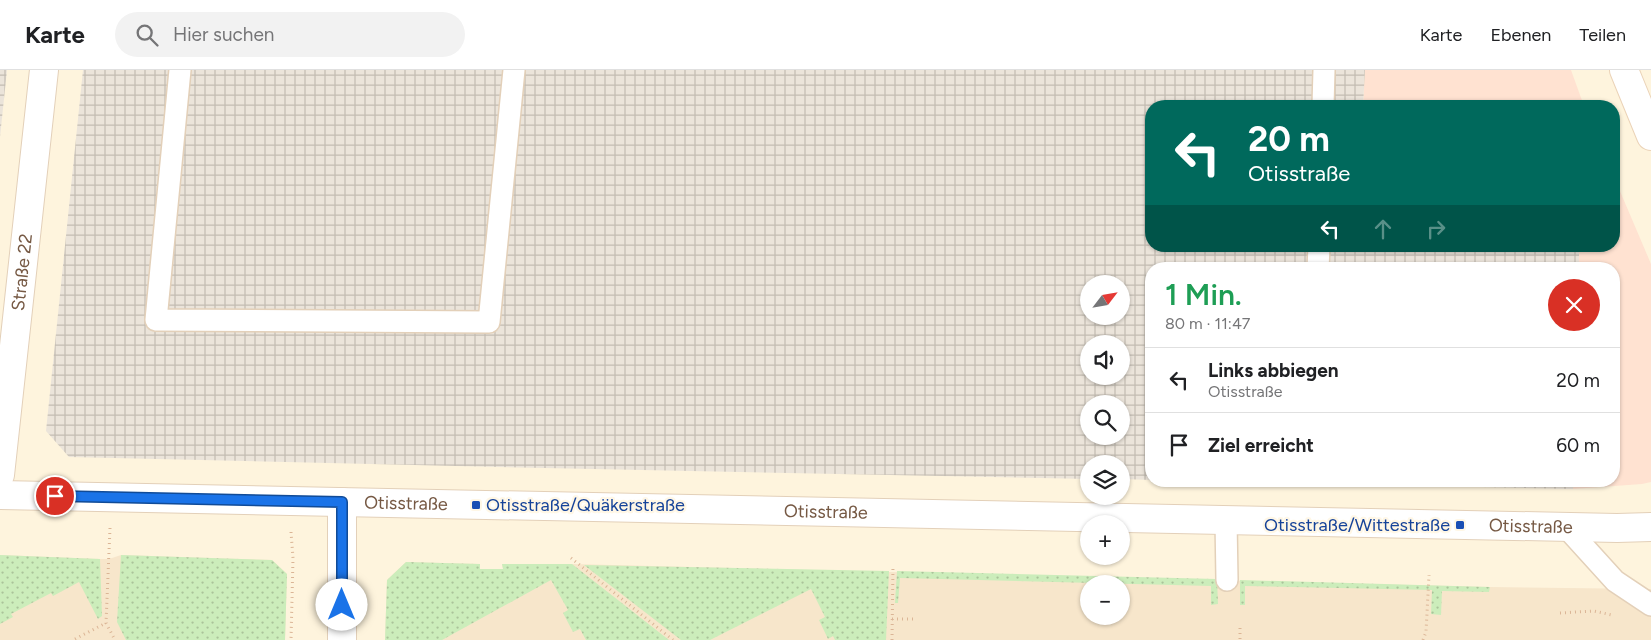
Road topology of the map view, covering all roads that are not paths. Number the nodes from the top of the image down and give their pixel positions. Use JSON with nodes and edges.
{"nodes":[{"id":1,"x":44,"y":70,"type":"edge"},
{"id":2,"x":180,"y":70,"type":"edge"},
{"id":3,"x":514,"y":70,"type":"edge"},
{"id":4,"x":1324,"y":70,"type":"edge"},
{"id":5,"x":1624,"y":70,"type":"edge"},
{"id":6,"x":1322,"y":100,"type":"edge"},
{"id":7,"x":1648,"y":124,"type":"edge"},
{"id":8,"x":0,"y":475,"type":"edge"},
{"id":9,"x":0,"y":495,"type":"edge"},
{"id":10,"x":342,"y":502,"type":"junction"},
{"id":11,"x":1226,"y":520,"type":"junction"},
{"id":12,"x":1651,"y":526,"type":"edge"},
{"id":13,"x":1566,"y":527,"type":"junction"},
{"id":14,"x":1227,"y":580,"type":"dead end"},
{"id":15,"x":1651,"y":606,"type":"edge"},
{"id":16,"x":342,"y":640,"type":"edge"}],
"edges":[{"from":1,"to":8,"type":"street","name":"Straße 22"},
{"from":2,"to":3,"type":"lane"},
{"from":4,"to":6,"type":"lane"},
{"from":5,"to":7,"type":"street"},
{"from":9,"to":10,"type":"street","name":"Otisstraße"},
{"from":10,"to":11,"type":"street","name":"Otisstraße"},
{"from":10,"to":16,"type":"street"},
{"from":11,"to":13,"type":"street","name":"Otisstraße"},
{"from":11,"to":14,"type":"lane"},
{"from":12,"to":13,"type":"street","name":"Otisstraße"},
{"from":13,"to":15,"type":"lane"}]}
